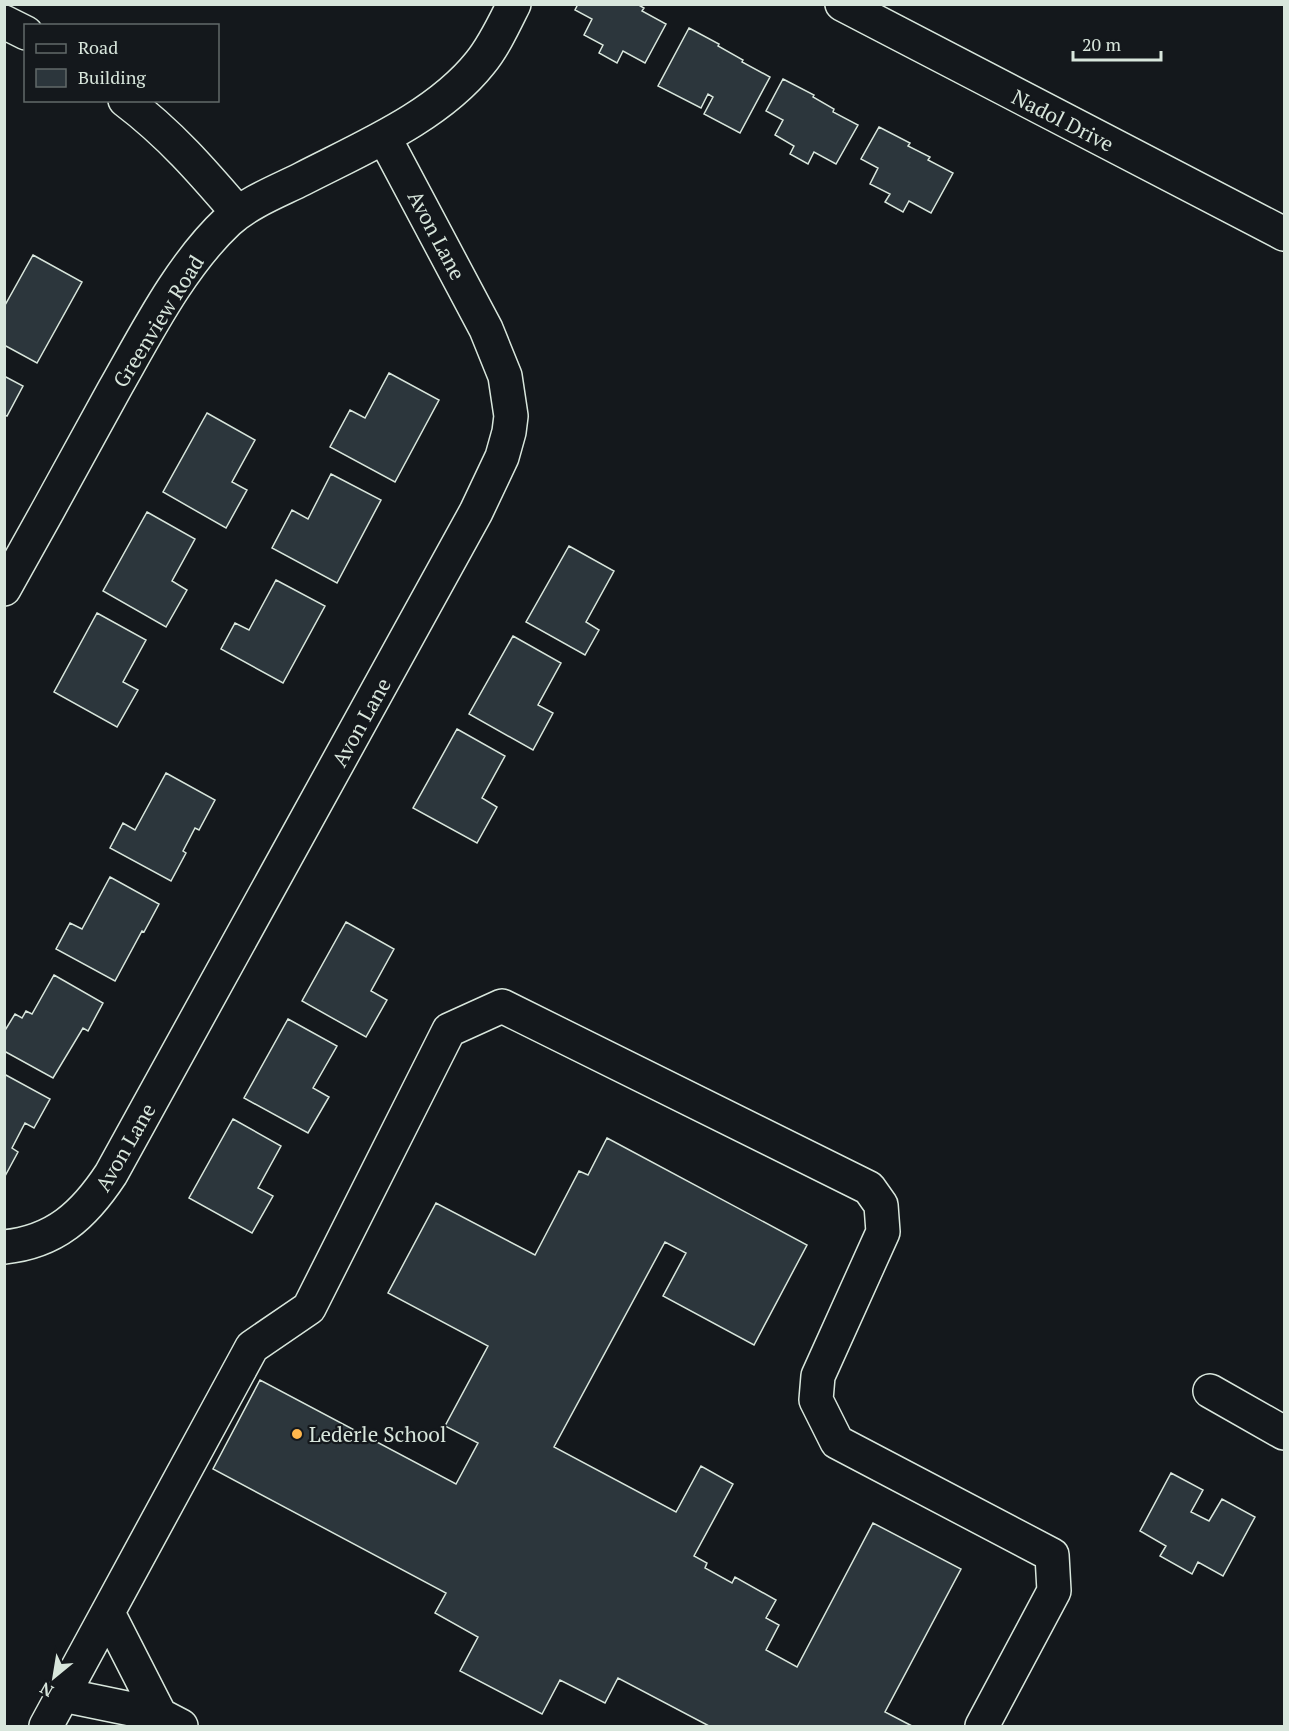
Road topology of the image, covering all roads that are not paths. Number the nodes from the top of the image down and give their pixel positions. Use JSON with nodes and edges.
{"nodes":[{"id":1,"x":514,"y":4,"type":"edge"},
{"id":2,"x":842,"y":4,"type":"edge"},
{"id":3,"x":4,"y":22,"type":"edge"},
{"id":4,"x":24,"y":32,"type":"edge"},
{"id":5,"x":129,"y":102,"type":"edge"},
{"id":6,"x":384,"y":137,"type":"junction"},
{"id":7,"x":238,"y":213,"type":"junction"},
{"id":8,"x":1284,"y":234,"type":"edge"},
{"id":9,"x":4,"y":589,"type":"edge"},
{"id":10,"x":4,"y":1247,"type":"edge"},
{"id":11,"x":1210,"y":1391,"type":"dead end"},
{"id":12,"x":1284,"y":1433,"type":"edge"},
{"id":13,"x":108,"y":1613,"type":"junction"},
{"id":14,"x":63,"y":1695,"type":"junction"},
{"id":15,"x":171,"y":1721,"type":"edge"},
{"id":16,"x":46,"y":1726,"type":"edge"},
{"id":17,"x":982,"y":1726,"type":"edge"}],
"edges":[{"from":1,"to":6,"type":"street","name":"Greenview Road"},
{"from":2,"to":8,"type":"street","name":"Nadol Drive"},
{"from":3,"to":4,"type":"street"},
{"from":5,"to":7,"type":"street"},
{"from":6,"to":7,"type":"street","name":"Greenview Road"},
{"from":6,"to":10,"type":"street","name":"Avon Lane"},
{"from":7,"to":9,"type":"street","name":"Greenview Road"},
{"from":11,"to":12,"type":"street"},
{"from":13,"to":14,"type":"street"},
{"from":13,"to":15,"type":"street"},
{"from":13,"to":17,"type":"street"},
{"from":14,"to":15,"type":"street"},
{"from":14,"to":16,"type":"street"}]}
